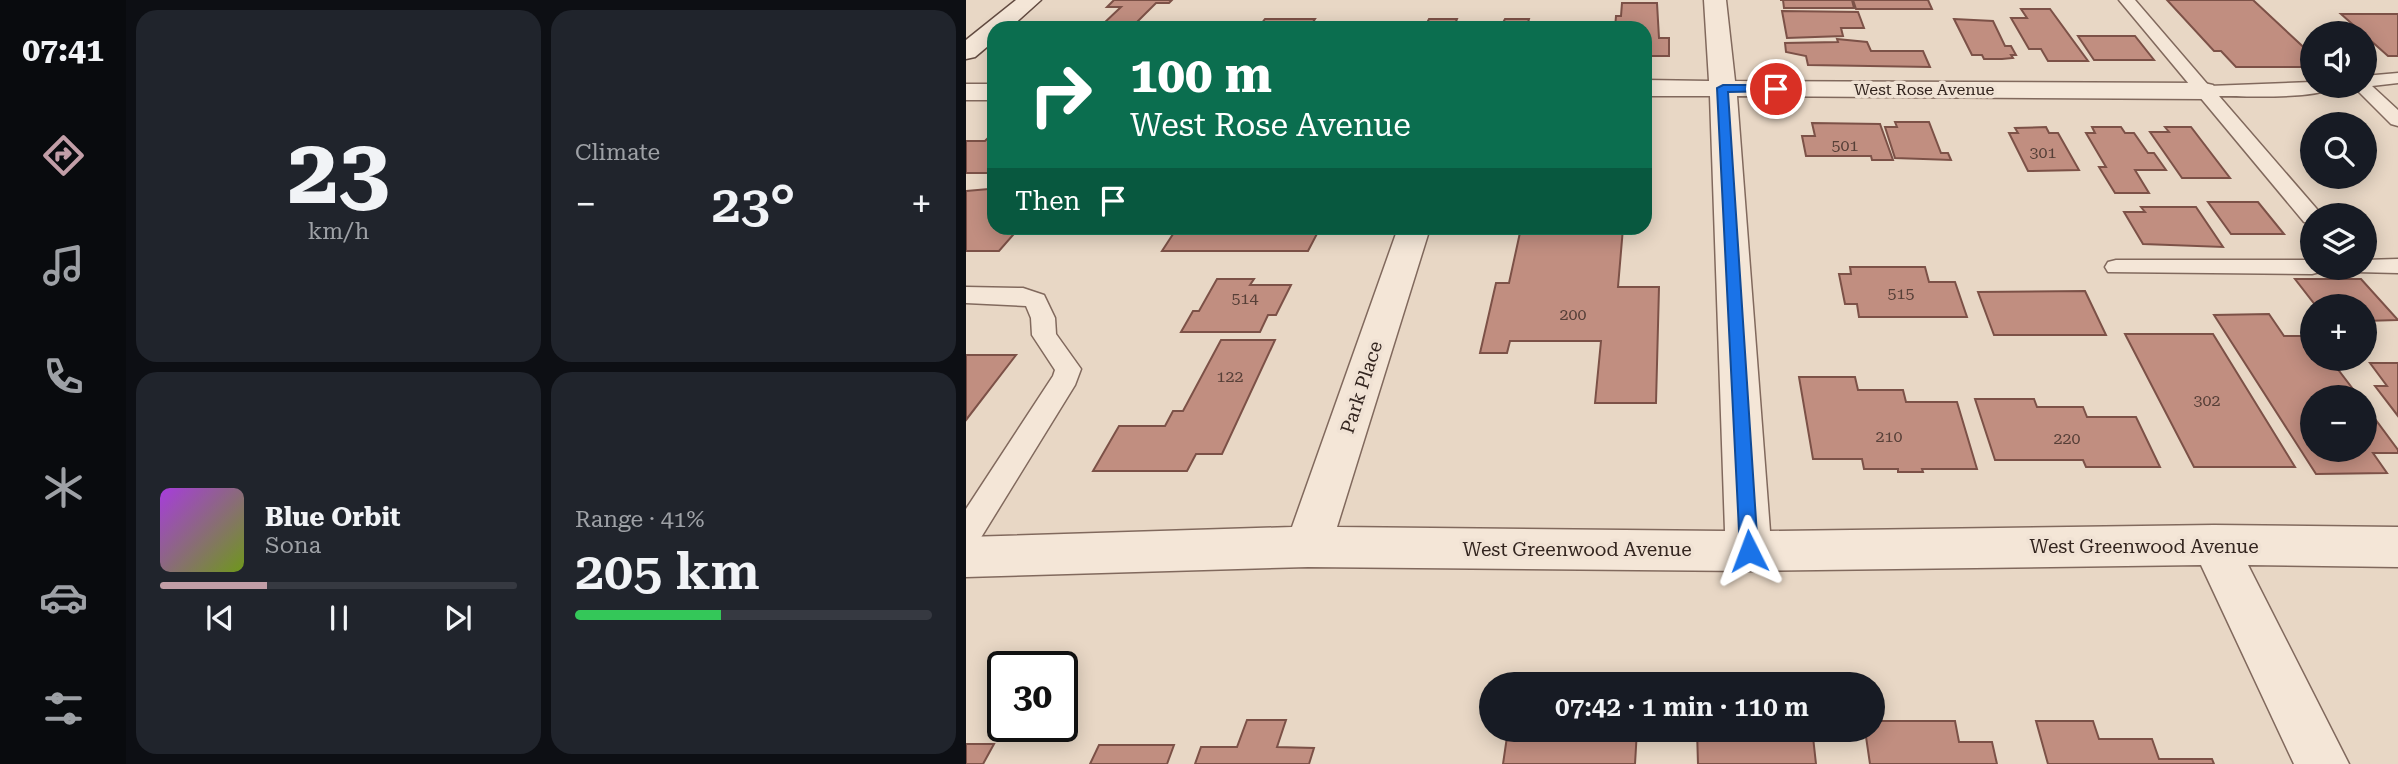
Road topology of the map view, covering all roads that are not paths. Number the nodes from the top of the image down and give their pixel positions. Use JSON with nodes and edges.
{"nodes":[{"id":1,"x":1030,"y":0,"type":"edge"},
{"id":2,"x":1715,"y":0,"type":"edge"},
{"id":3,"x":2127,"y":0,"type":"edge"},
{"id":4,"x":1005,"y":21,"type":"edge"},
{"id":5,"x":987,"y":35,"type":"edge"},
{"id":6,"x":966,"y":52,"type":"edge"},
{"id":7,"x":2398,"y":78,"type":"edge"},
{"id":8,"x":2377,"y":80,"type":"edge"},
{"id":9,"x":1652,"y":88,"type":"edge"},
{"id":10,"x":1723,"y":88,"type":"junction"},
{"id":11,"x":2300,"y":89,"type":"edge"},
{"id":12,"x":2204,"y":90,"type":"junction"},
{"id":13,"x":966,"y":92,"type":"edge"},
{"id":14,"x":987,"y":92,"type":"edge"},
{"id":15,"x":2375,"y":98,"type":"edge"},
{"id":16,"x":2398,"y":120,"type":"edge"},
{"id":17,"x":2300,"y":203,"type":"edge"},
{"id":18,"x":1412,"y":235,"type":"edge"},
{"id":19,"x":2398,"y":266,"type":"edge"},
{"id":20,"x":2116,"y":267,"type":"dead end"},
{"id":21,"x":2300,"y":267,"type":"edge"},
{"id":22,"x":2377,"y":267,"type":"edge"},
{"id":23,"x":966,"y":295,"type":"edge"},
{"id":24,"x":966,"y":534,"type":"edge"},
{"id":25,"x":2214,"y":545,"type":"junction"},
{"id":26,"x":1308,"y":547,"type":"junction"},
{"id":27,"x":2398,"y":547,"type":"edge"},
{"id":28,"x":1749,"y":551,"type":"junction"},
{"id":29,"x":966,"y":557,"type":"edge"},
{"id":30,"x":2322,"y":764,"type":"edge"}],
"edges":[{"from":1,"to":4,"type":"street"},
{"from":2,"to":10,"type":"street"},
{"from":3,"to":12,"type":"lane"},
{"from":5,"to":6,"type":"street"},
{"from":7,"to":8,"type":"lane"},
{"from":9,"to":10,"type":"street","name":"West Rose Avenue"},
{"from":10,"to":12,"type":"street","name":"West Rose Avenue"},
{"from":10,"to":28,"type":"street"},
{"from":11,"to":12,"type":"lane"},
{"from":12,"to":17,"type":"lane"},
{"from":13,"to":14,"type":"street"},
{"from":15,"to":16,"type":"lane"},
{"from":18,"to":26,"type":"street","name":"Park Place"},
{"from":19,"to":22,"type":"lane"},
{"from":20,"to":21,"type":"lane"},
{"from":23,"to":24,"type":"lane"},
{"from":25,"to":27,"type":"street","name":"West Greenwood Avenue"},
{"from":25,"to":28,"type":"street","name":"West Greenwood Avenue"},
{"from":25,"to":30,"type":"street"},
{"from":26,"to":28,"type":"street","name":"West Greenwood Avenue"},
{"from":26,"to":29,"type":"street","name":"West Greenwood Avenue"}]}
